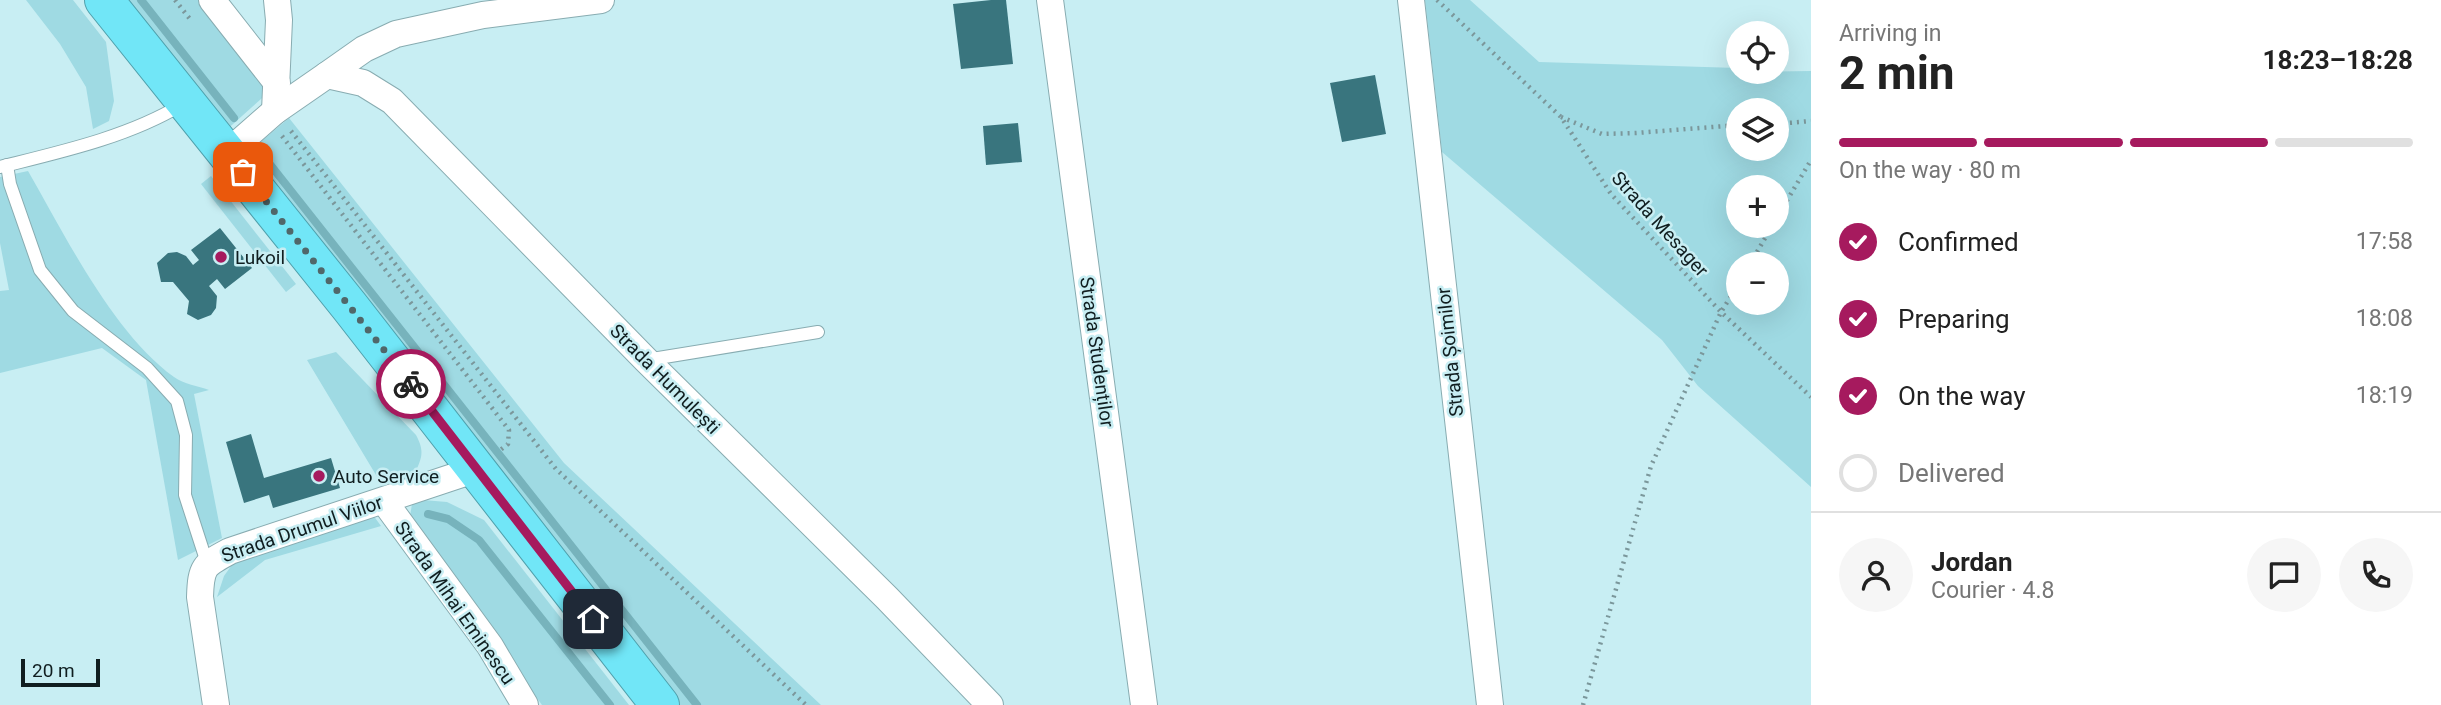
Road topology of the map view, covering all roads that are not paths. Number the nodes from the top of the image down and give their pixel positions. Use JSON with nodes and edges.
{"nodes":[{"id":1,"x":104,"y":0,"type":"edge"},
{"id":2,"x":212,"y":0,"type":"edge"},
{"id":3,"x":277,"y":0,"type":"edge"},
{"id":4,"x":601,"y":0,"type":"edge"},
{"id":5,"x":1050,"y":0,"type":"edge"},
{"id":6,"x":1411,"y":0,"type":"edge"},
{"id":7,"x":327,"y":75,"type":"junction"},
{"id":8,"x":277,"y":83,"type":"junction"},
{"id":9,"x":186,"y":102,"type":"junction"},
{"id":10,"x":272,"y":114,"type":"junction"},
{"id":11,"x":227,"y":153,"type":"junction"},
{"id":12,"x":4,"y":166,"type":"edge"},
{"id":13,"x":818,"y":332,"type":"dead end"},
{"id":14,"x":646,"y":360,"type":"junction"},
{"id":15,"x":477,"y":469,"type":"junction"},
{"id":16,"x":384,"y":501,"type":"junction"},
{"id":17,"x":207,"y":563,"type":"junction"},
{"id":18,"x":216,"y":705,"type":"edge"},
{"id":19,"x":525,"y":705,"type":"edge"},
{"id":20,"x":660,"y":705,"type":"edge"},
{"id":21,"x":990,"y":705,"type":"edge"},
{"id":22,"x":1144,"y":705,"type":"edge"},
{"id":23,"x":1490,"y":705,"type":"edge"}],
"edges":[{"from":1,"to":9,"type":"highway"},
{"from":2,"to":8,"type":"street"},
{"from":3,"to":8,"type":"street"},
{"from":4,"to":7,"type":"street"},
{"from":5,"to":22,"type":"street","name":"Strada Studenților"},
{"from":6,"to":23,"type":"street","name":"Strada Șoimilor"},
{"from":7,"to":10,"type":"street"},
{"from":7,"to":14,"type":"street","name":"Strada Humulești"},
{"from":8,"to":10,"type":"street"},
{"from":9,"to":11,"type":"highway"},
{"from":9,"to":12,"type":"lane"},
{"from":10,"to":11,"type":"street"},
{"from":11,"to":15,"type":"highway"},
{"from":12,"to":17,"type":"lane","name":"Strada Drumul Viilor"},
{"from":13,"to":14,"type":"lane"},
{"from":14,"to":21,"type":"street","name":"Strada Humulești"},
{"from":15,"to":16,"type":"street","name":"Strada Drumul Viilor"},
{"from":15,"to":20,"type":"highway"},
{"from":16,"to":17,"type":"street","name":"Strada Drumul Viilor"},
{"from":16,"to":19,"type":"street","name":"Strada Mihai Eminescu"},
{"from":17,"to":18,"type":"street","name":"Strada Drumul Viilor"}]}
